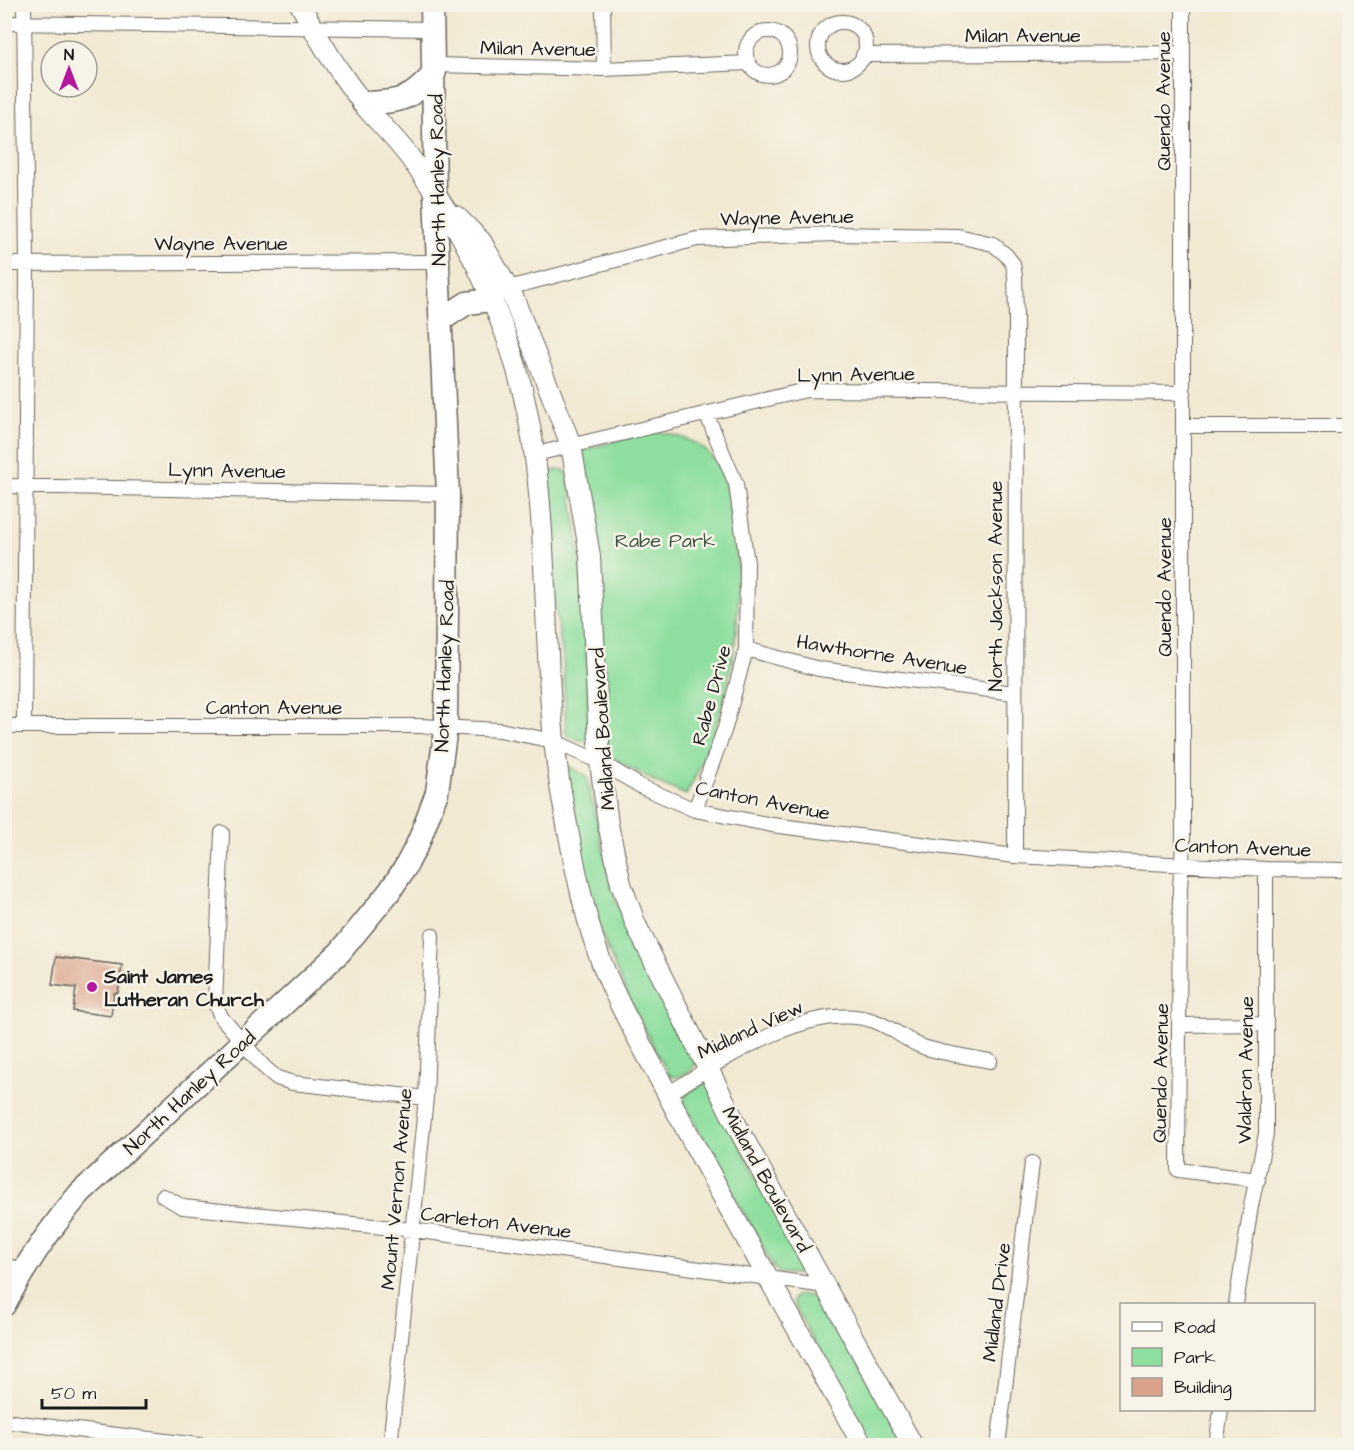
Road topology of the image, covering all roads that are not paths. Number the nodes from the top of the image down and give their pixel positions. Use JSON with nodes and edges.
{"nodes":[{"id":1,"x":24,"y":4,"type":"edge"},
{"id":2,"x":300,"y":4,"type":"edge"},
{"id":3,"x":432,"y":4,"type":"edge"},
{"id":4,"x":603,"y":4,"type":"edge"},
{"id":5,"x":1184,"y":4,"type":"edge"},
{"id":6,"x":4,"y":23,"type":"edge"},
{"id":7,"x":25,"y":23,"type":"junction"},
{"id":8,"x":313,"y":28,"type":"junction"},
{"id":9,"x":432,"y":29,"type":"junction"},
{"id":10,"x":1182,"y":53,"type":"junction"},
{"id":11,"x":864,"y":56,"type":"dead end"},
{"id":12,"x":749,"y":63,"type":"dead end"},
{"id":13,"x":435,"y":68,"type":"junction"},
{"id":14,"x":604,"y":69,"type":"junction"},
{"id":15,"x":363,"y":103,"type":"junction"},
{"id":16,"x":435,"y":194,"type":"junction"},
{"id":17,"x":439,"y":262,"type":"junction"},
{"id":18,"x":4,"y":264,"type":"edge"},
{"id":19,"x":27,"y":264,"type":"junction"},
{"id":20,"x":500,"y":294,"type":"junction"},
{"id":21,"x":1016,"y":315,"type":"joint"},
{"id":22,"x":441,"y":320,"type":"junction"},
{"id":23,"x":1016,"y":393,"type":"junction"},
{"id":24,"x":1184,"y":393,"type":"junction"},
{"id":25,"x":706,"y":413,"type":"junction"},
{"id":26,"x":1183,"y":426,"type":"junction"},
{"id":27,"x":1350,"y":426,"type":"edge"},
{"id":28,"x":571,"y":445,"type":"junction"},
{"id":29,"x":536,"y":454,"type":"junction"},
{"id":30,"x":4,"y":486,"type":"edge"},
{"id":31,"x":26,"y":486,"type":"junction"},
{"id":32,"x":448,"y":494,"type":"junction"},
{"id":33,"x":746,"y":649,"type":"junction"},
{"id":34,"x":1014,"y":693,"type":"junction"},
{"id":35,"x":4,"y":726,"type":"edge"},
{"id":36,"x":24,"y":726,"type":"junction"},
{"id":37,"x":446,"y":727,"type":"junction"},
{"id":38,"x":553,"y":741,"type":"junction"},
{"id":39,"x":600,"y":762,"type":"junction"},
{"id":40,"x":695,"y":810,"type":"junction"},
{"id":41,"x":222,"y":833,"type":"dead end"},
{"id":42,"x":1014,"y":856,"type":"junction"},
{"id":43,"x":1182,"y":864,"type":"junction"},
{"id":44,"x":1266,"y":869,"type":"junction"},
{"id":45,"x":1350,"y":870,"type":"edge"},
{"id":46,"x":432,"y":934,"type":"dead end"},
{"id":47,"x":1266,"y":1024,"type":"junction"},
{"id":48,"x":1181,"y":1025,"type":"junction"},
{"id":49,"x":242,"y":1043,"type":"junction"},
{"id":50,"x":990,"y":1061,"type":"dead end"},
{"id":51,"x":708,"y":1069,"type":"junction"},
{"id":52,"x":668,"y":1094,"type":"junction"},
{"id":53,"x":426,"y":1098,"type":"junction"},
{"id":54,"x":1032,"y":1163,"type":"dead end"},
{"id":55,"x":1258,"y":1180,"type":"junction"},
{"id":56,"x":163,"y":1196,"type":"dead end"},
{"id":57,"x":413,"y":1230,"type":"junction"},
{"id":58,"x":14,"y":1267,"type":"edge"},
{"id":59,"x":771,"y":1280,"type":"junction"},
{"id":60,"x":826,"y":1286,"type":"junction"},
{"id":61,"x":1236,"y":1303,"type":"edge"},
{"id":62,"x":4,"y":1305,"type":"edge"},
{"id":63,"x":1221,"y":1411,"type":"edge"},
{"id":64,"x":4,"y":1421,"type":"edge"},
{"id":65,"x":206,"y":1446,"type":"edge"},
{"id":66,"x":390,"y":1446,"type":"edge"},
{"id":67,"x":862,"y":1446,"type":"edge"},
{"id":68,"x":913,"y":1446,"type":"edge"},
{"id":69,"x":998,"y":1446,"type":"edge"},
{"id":70,"x":1216,"y":1446,"type":"edge"}],
"edges":[{"from":1,"to":7,"type":"street"},
{"from":2,"to":8,"type":"main road","name":"Midland Boulevard"},
{"from":3,"to":9,"type":"main road","name":"North Hanley Road"},
{"from":4,"to":14,"type":"street"},
{"from":5,"to":10,"type":"street","name":"Quendo Avenue"},
{"from":6,"to":7,"type":"street"},
{"from":7,"to":8,"type":"street"},
{"from":7,"to":19,"type":"street"},
{"from":8,"to":9,"type":"street"},
{"from":8,"to":15,"type":"main road","name":"Midland Boulevard"},
{"from":9,"to":13,"type":"main road","name":"North Hanley Road"},
{"from":10,"to":11,"type":"street","name":"Milan Avenue"},
{"from":10,"to":24,"type":"street","name":"Quendo Avenue"},
{"from":12,"to":14,"type":"street","name":"Milan Avenue"},
{"from":13,"to":14,"type":"street","name":"Milan Avenue"},
{"from":13,"to":15,"type":"main road"},
{"from":13,"to":16,"type":"main road","name":"North Hanley Road"},
{"from":15,"to":16,"type":"main road","name":"Midland Boulevard"},
{"from":16,"to":17,"type":"main road","name":"North Hanley Road"},
{"from":16,"to":20,"type":"main road","name":"Midland Boulevard"},
{"from":17,"to":19,"type":"street","name":"Wayne Avenue"},
{"from":17,"to":22,"type":"main road","name":"North Hanley Road"},
{"from":18,"to":19,"type":"street","name":"Wayne Avenue"},
{"from":19,"to":31,"type":"street"},
{"from":20,"to":21,"type":"street","name":"Wayne Avenue"},
{"from":20,"to":22,"type":"main road"},
{"from":20,"to":28,"type":"main road","name":"Midland Boulevard"},
{"from":20,"to":29,"type":"main road","name":"Midland Boulevard"},
{"from":21,"to":23,"type":"street","name":"North Jackson Avenue"},
{"from":22,"to":32,"type":"main road","name":"North Hanley Road"},
{"from":23,"to":24,"type":"street","name":"Lynn Avenue"},
{"from":23,"to":25,"type":"street","name":"Lynn Avenue"},
{"from":23,"to":34,"type":"street","name":"North Jackson Avenue"},
{"from":24,"to":26,"type":"street","name":"Quendo Avenue"},
{"from":25,"to":28,"type":"street","name":"Lynn Avenue"},
{"from":25,"to":33,"type":"street","name":"Rabe Drive"},
{"from":26,"to":27,"type":"street"},
{"from":26,"to":43,"type":"street","name":"Quendo Avenue"},
{"from":28,"to":29,"type":"street","name":"Lynn Avenue"},
{"from":28,"to":39,"type":"main road","name":"Midland Boulevard"},
{"from":29,"to":38,"type":"main road","name":"Midland Boulevard"},
{"from":30,"to":31,"type":"street","name":"Lynn Avenue"},
{"from":31,"to":32,"type":"street","name":"Lynn Avenue"},
{"from":31,"to":36,"type":"street"},
{"from":32,"to":37,"type":"main road","name":"North Hanley Road"},
{"from":33,"to":34,"type":"street","name":"Hawthorne Avenue"},
{"from":33,"to":40,"type":"street","name":"Rabe Drive"},
{"from":34,"to":42,"type":"street","name":"North Jackson Avenue"},
{"from":35,"to":36,"type":"street","name":"Canton Avenue"},
{"from":36,"to":37,"type":"street","name":"Canton Avenue"},
{"from":37,"to":38,"type":"street","name":"Canton Avenue"},
{"from":37,"to":49,"type":"main road","name":"North Hanley Road"},
{"from":38,"to":39,"type":"street","name":"Canton Avenue"},
{"from":38,"to":52,"type":"main road","name":"Midland Boulevard"},
{"from":39,"to":40,"type":"street","name":"Canton Avenue"},
{"from":39,"to":51,"type":"main road","name":"Midland Boulevard"},
{"from":40,"to":42,"type":"street","name":"Canton Avenue"},
{"from":41,"to":49,"type":"street"},
{"from":42,"to":43,"type":"street","name":"Canton Avenue"},
{"from":43,"to":44,"type":"street","name":"Canton Avenue"},
{"from":43,"to":48,"type":"street","name":"Quendo Avenue"},
{"from":44,"to":45,"type":"street","name":"Canton Avenue"},
{"from":44,"to":47,"type":"street","name":"Waldron Avenue"},
{"from":46,"to":53,"type":"street","name":"Mount Vernon Avenue"},
{"from":47,"to":48,"type":"street"},
{"from":47,"to":55,"type":"street","name":"Waldron Avenue"},
{"from":48,"to":55,"type":"street","name":"Quendo Avenue"},
{"from":49,"to":53,"type":"street"},
{"from":49,"to":58,"type":"main road","name":"North Hanley Road"},
{"from":50,"to":51,"type":"street","name":"Midland View"},
{"from":51,"to":52,"type":"street","name":"Midland View"},
{"from":51,"to":60,"type":"main road","name":"Midland Boulevard"},
{"from":52,"to":59,"type":"main road","name":"Midland Boulevard"},
{"from":53,"to":57,"type":"street","name":"Mount Vernon Avenue"},
{"from":54,"to":69,"type":"street","name":"Midland Drive"},
{"from":55,"to":61,"type":"street","name":"Waldron Avenue"},
{"from":56,"to":57,"type":"street","name":"Carleton Avenue"},
{"from":57,"to":59,"type":"street","name":"Carleton Avenue"},
{"from":57,"to":66,"type":"street","name":"Mount Vernon Avenue"},
{"from":58,"to":62,"type":"main road","name":"North Hanley Road"},
{"from":59,"to":60,"type":"street","name":"Carleton Avenue"},
{"from":59,"to":67,"type":"main road","name":"Midland Boulevard"},
{"from":60,"to":68,"type":"main road","name":"Midland Boulevard"},
{"from":63,"to":70,"type":"street"},
{"from":64,"to":65,"type":"street"}]}
